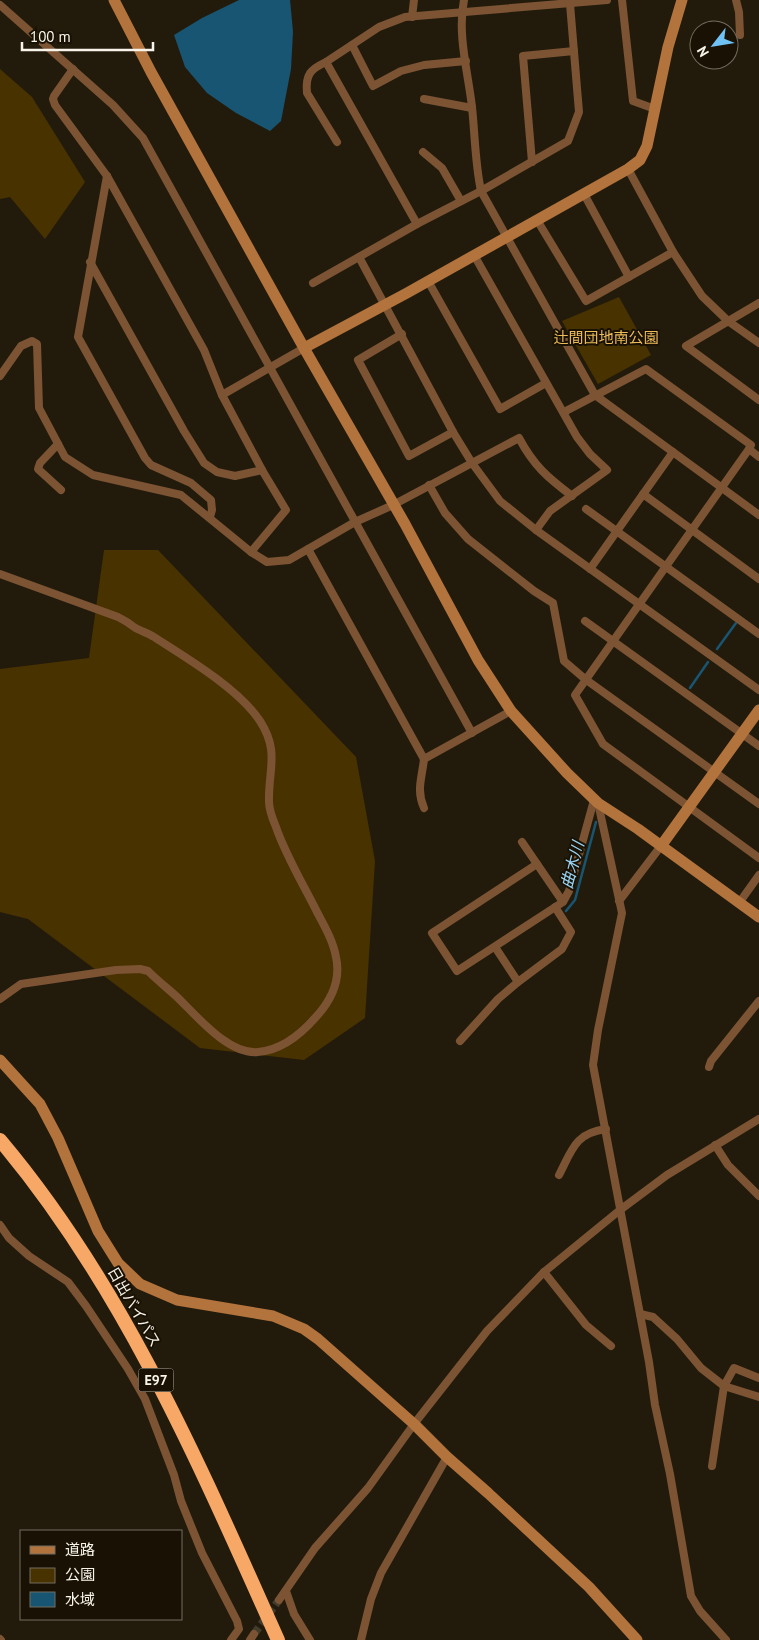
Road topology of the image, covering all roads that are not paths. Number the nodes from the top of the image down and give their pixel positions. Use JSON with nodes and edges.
{"nodes":[{"id":1,"x":114,"y":0,"type":"edge"},
{"id":2,"x":414,"y":0,"type":"edge"},
{"id":3,"x":464,"y":0,"type":"edge"},
{"id":4,"x":607,"y":0,"type":"edge"},
{"id":5,"x":622,"y":0,"type":"edge"},
{"id":6,"x":682,"y":0,"type":"edge"},
{"id":7,"x":736,"y":0,"type":"edge"},
{"id":8,"x":513,"y":4,"type":"edge"},
{"id":9,"x":570,"y":4,"type":"junction"},
{"id":10,"x":0,"y":5,"type":"edge"},
{"id":11,"x":461,"y":12,"type":"junction"},
{"id":12,"x":412,"y":17,"type":"junction"},
{"id":13,"x":740,"y":35,"type":"dead end"},
{"id":14,"x":352,"y":45,"type":"junction"},
{"id":15,"x":574,"y":51,"type":"junction"},
{"id":16,"x":466,"y":61,"type":"junction"},
{"id":17,"x":326,"y":62,"type":"junction"},
{"id":18,"x":73,"y":69,"type":"junction"},
{"id":19,"x":424,"y":99,"type":"dead end"},
{"id":20,"x":472,"y":108,"type":"junction"},
{"id":21,"x":655,"y":109,"type":"junction"},
{"id":22,"x":337,"y":142,"type":"dead end"},
{"id":23,"x":423,"y":152,"type":"dead end"},
{"id":24,"x":532,"y":162,"type":"junction"},
{"id":25,"x":628,"y":169,"type":"junction"},
{"id":26,"x":107,"y":176,"type":"junction"},
{"id":27,"x":482,"y":191,"type":"junction"},
{"id":28,"x":584,"y":194,"type":"junction"},
{"id":29,"x":461,"y":202,"type":"junction"},
{"id":30,"x":537,"y":220,"type":"junction"},
{"id":31,"x":417,"y":224,"type":"junction"},
{"id":32,"x":506,"y":237,"type":"junction"},
{"id":33,"x":673,"y":252,"type":"junction"},
{"id":34,"x":474,"y":256,"type":"junction"},
{"id":35,"x":359,"y":257,"type":"junction"},
{"id":36,"x":90,"y":262,"type":"junction"},
{"id":37,"x":629,"y":277,"type":"junction"},
{"id":38,"x":428,"y":281,"type":"junction"},
{"id":39,"x":313,"y":283,"type":"dead end"},
{"id":40,"x":759,"y":303,"type":"edge"},
{"id":41,"x":385,"y":304,"type":"junction"},
{"id":42,"x":728,"y":321,"type":"junction"},
{"id":43,"x":402,"y":334,"type":"junction"},
{"id":44,"x":759,"y":343,"type":"edge"},
{"id":45,"x":304,"y":348,"type":"junction"},
{"id":46,"x":269,"y":368,"type":"junction"},
{"id":47,"x":0,"y":376,"type":"edge"},
{"id":48,"x":546,"y":384,"type":"junction"},
{"id":49,"x":222,"y":395,"type":"junction"},
{"id":50,"x":596,"y":395,"type":"junction"},
{"id":51,"x":759,"y":400,"type":"edge"},
{"id":52,"x":564,"y":412,"type":"junction"},
{"id":53,"x":453,"y":432,"type":"junction"},
{"id":54,"x":58,"y":444,"type":"junction"},
{"id":55,"x":749,"y":449,"type":"junction"},
{"id":56,"x":673,"y":452,"type":"junction"},
{"id":57,"x":759,"y":458,"type":"edge"},
{"id":58,"x":472,"y":463,"type":"junction"},
{"id":59,"x":262,"y":470,"type":"junction"},
{"id":60,"x":429,"y":485,"type":"junction"},
{"id":61,"x":721,"y":488,"type":"junction"},
{"id":62,"x":61,"y":490,"type":"dead end"},
{"id":63,"x":643,"y":494,"type":"junction"},
{"id":64,"x":572,"y":496,"type":"junction"},
{"id":65,"x":393,"y":505,"type":"junction"},
{"id":66,"x":586,"y":509,"type":"dead end"},
{"id":67,"x":759,"y":515,"type":"edge"},
{"id":68,"x":210,"y":517,"type":"junction"},
{"id":69,"x":355,"y":522,"type":"junction"},
{"id":70,"x":691,"y":529,"type":"junction"},
{"id":71,"x":536,"y":530,"type":"junction"},
{"id":72,"x":616,"y":531,"type":"junction"},
{"id":73,"x":308,"y":549,"type":"junction"},
{"id":74,"x":251,"y":552,"type":"junction"},
{"id":75,"x":665,"y":566,"type":"junction"},
{"id":76,"x":590,"y":569,"type":"junction"},
{"id":77,"x":0,"y":574,"type":"edge"},
{"id":78,"x":759,"y":579,"type":"edge"},
{"id":79,"x":640,"y":604,"type":"junction"},
{"id":80,"x":585,"y":621,"type":"dead end"},
{"id":81,"x":759,"y":634,"type":"edge"},
{"id":82,"x":612,"y":641,"type":"junction"},
{"id":83,"x":585,"y":679,"type":"junction"},
{"id":84,"x":759,"y":690,"type":"edge"},
{"id":85,"x":759,"y":710,"type":"edge"},
{"id":86,"x":511,"y":711,"type":"junction"},
{"id":87,"x":472,"y":733,"type":"junction"},
{"id":88,"x":742,"y":734,"type":"junction"},
{"id":89,"x":759,"y":746,"type":"edge"},
{"id":90,"x":424,"y":759,"type":"junction"},
{"id":91,"x":714,"y":773,"type":"junction"},
{"id":92,"x":596,"y":801,"type":"junction"},
{"id":93,"x":759,"y":804,"type":"edge"},
{"id":94,"x":424,"y":808,"type":"dead end"},
{"id":95,"x":689,"y":808,"type":"junction"},
{"id":96,"x":522,"y":842,"type":"dead end"},
{"id":97,"x":661,"y":846,"type":"junction"},
{"id":98,"x":759,"y":858,"type":"edge"},
{"id":99,"x":537,"y":864,"type":"junction"},
{"id":100,"x":759,"y":875,"type":"edge"},
{"id":101,"x":619,"y":901,"type":"junction"},
{"id":102,"x":563,"y":902,"type":"junction"},
{"id":103,"x":739,"y":903,"type":"junction"},
{"id":104,"x":555,"y":907,"type":"junction"},
{"id":105,"x":759,"y":917,"type":"edge"},
{"id":106,"x":494,"y":946,"type":"junction"},
{"id":107,"x":518,"y":982,"type":"junction"},
{"id":108,"x":0,"y":999,"type":"edge"},
{"id":109,"x":759,"y":1001,"type":"edge"},
{"id":110,"x":460,"y":1040,"type":"dead end"},
{"id":111,"x":0,"y":1060,"type":"edge"},
{"id":112,"x":709,"y":1067,"type":"dead end"},
{"id":113,"x":759,"y":1118,"type":"edge"},
{"id":114,"x":606,"y":1129,"type":"junction"},
{"id":115,"x":0,"y":1140,"type":"edge"},
{"id":116,"x":715,"y":1145,"type":"junction"},
{"id":117,"x":558,"y":1175,"type":"dead end"},
{"id":118,"x":759,"y":1196,"type":"edge"},
{"id":119,"x":620,"y":1210,"type":"junction"},
{"id":120,"x":0,"y":1225,"type":"edge"},
{"id":121,"x":544,"y":1272,"type":"junction"},
{"id":122,"x":640,"y":1314,"type":"junction"},
{"id":123,"x":611,"y":1346,"type":"dead end"},
{"id":124,"x":759,"y":1378,"type":"edge"},
{"id":125,"x":724,"y":1386,"type":"junction"},
{"id":126,"x":759,"y":1397,"type":"edge"},
{"id":127,"x":414,"y":1424,"type":"junction"},
{"id":128,"x":447,"y":1457,"type":"junction"},
{"id":129,"x":712,"y":1466,"type":"dead end"},
{"id":130,"x":286,"y":1591,"type":"junction"},
{"id":131,"x":279,"y":1600,"type":"tunnel mouth"},
{"id":132,"x":231,"y":1640,"type":"edge"},
{"id":133,"x":278,"y":1640,"type":"edge"},
{"id":134,"x":310,"y":1640,"type":"edge"},
{"id":135,"x":361,"y":1640,"type":"edge"},
{"id":136,"x":637,"y":1640,"type":"edge"},
{"id":137,"x":726,"y":1640,"type":"edge"}],
"edges":[{"from":1,"to":45,"type":"street"},
{"from":2,"to":12,"type":"street"},
{"from":3,"to":11,"type":"street"},
{"from":4,"to":9,"type":"street"},
{"from":5,"to":21,"type":"street"},
{"from":6,"to":21,"type":"street"},
{"from":7,"to":13,"type":"street"},
{"from":8,"to":9,"type":"street"},
{"from":8,"to":11,"type":"street"},
{"from":9,"to":15,"type":"street"},
{"from":10,"to":18,"type":"street"},
{"from":11,"to":12,"type":"street"},
{"from":11,"to":16,"type":"street"},
{"from":12,"to":14,"type":"street"},
{"from":14,"to":16,"type":"street"},
{"from":14,"to":17,"type":"street"},
{"from":15,"to":24,"type":"street"},
{"from":15,"to":24,"type":"street"},
{"from":16,"to":20,"type":"street"},
{"from":17,"to":22,"type":"street"},
{"from":17,"to":31,"type":"street"},
{"from":18,"to":26,"type":"street"},
{"from":18,"to":46,"type":"street"},
{"from":19,"to":20,"type":"street"},
{"from":20,"to":27,"type":"street"},
{"from":21,"to":25,"type":"street"},
{"from":23,"to":29,"type":"street"},
{"from":24,"to":27,"type":"street"},
{"from":25,"to":28,"type":"street"},
{"from":25,"to":33,"type":"street"},
{"from":26,"to":36,"type":"street"},
{"from":26,"to":49,"type":"street"},
{"from":27,"to":29,"type":"street"},
{"from":27,"to":32,"type":"street"},
{"from":28,"to":30,"type":"street"},
{"from":28,"to":37,"type":"street"},
{"from":29,"to":31,"type":"street"},
{"from":30,"to":32,"type":"street"},
{"from":30,"to":37,"type":"street"},
{"from":31,"to":35,"type":"street"},
{"from":32,"to":34,"type":"street"},
{"from":32,"to":50,"type":"street"},
{"from":33,"to":37,"type":"street"},
{"from":33,"to":42,"type":"street"},
{"from":34,"to":38,"type":"street"},
{"from":34,"to":48,"type":"street"},
{"from":35,"to":39,"type":"street"},
{"from":35,"to":41,"type":"street"},
{"from":36,"to":59,"type":"street"},
{"from":36,"to":68,"type":"street"},
{"from":38,"to":41,"type":"street"},
{"from":38,"to":48,"type":"street"},
{"from":40,"to":42,"type":"street"},
{"from":41,"to":43,"type":"street"},
{"from":41,"to":45,"type":"street"},
{"from":42,"to":44,"type":"street"},
{"from":42,"to":51,"type":"street"},
{"from":43,"to":53,"type":"street"},
{"from":43,"to":53,"type":"street"},
{"from":45,"to":46,"type":"street"},
{"from":45,"to":65,"type":"street"},
{"from":46,"to":49,"type":"street"},
{"from":46,"to":69,"type":"street"},
{"from":47,"to":54,"type":"street"},
{"from":48,"to":52,"type":"street"},
{"from":49,"to":59,"type":"street"},
{"from":50,"to":52,"type":"street"},
{"from":50,"to":55,"type":"street"},
{"from":50,"to":56,"type":"street"},
{"from":52,"to":64,"type":"street"},
{"from":53,"to":58,"type":"street"},
{"from":54,"to":62,"type":"street"},
{"from":54,"to":68,"type":"street"},
{"from":55,"to":57,"type":"street"},
{"from":55,"to":61,"type":"street"},
{"from":56,"to":61,"type":"street"},
{"from":56,"to":63,"type":"street"},
{"from":58,"to":60,"type":"street"},
{"from":58,"to":64,"type":"street"},
{"from":58,"to":71,"type":"street"},
{"from":59,"to":74,"type":"street"},
{"from":60,"to":65,"type":"street"},
{"from":60,"to":83,"type":"street"},
{"from":61,"to":67,"type":"street"},
{"from":61,"to":70,"type":"street"},
{"from":63,"to":70,"type":"street"},
{"from":63,"to":72,"type":"street"},
{"from":64,"to":71,"type":"street"},
{"from":65,"to":69,"type":"street"},
{"from":65,"to":86,"type":"street"},
{"from":66,"to":72,"type":"street"},
{"from":68,"to":74,"type":"street"},
{"from":69,"to":73,"type":"street"},
{"from":69,"to":87,"type":"street"},
{"from":70,"to":75,"type":"street"},
{"from":70,"to":78,"type":"street"},
{"from":71,"to":76,"type":"street"},
{"from":72,"to":75,"type":"street"},
{"from":72,"to":76,"type":"street"},
{"from":73,"to":74,"type":"street"},
{"from":73,"to":90,"type":"street"},
{"from":75,"to":79,"type":"street"},
{"from":75,"to":81,"type":"street"},
{"from":76,"to":79,"type":"street"},
{"from":77,"to":108,"type":"street"},
{"from":79,"to":82,"type":"street"},
{"from":79,"to":84,"type":"street"},
{"from":80,"to":82,"type":"street"},
{"from":82,"to":83,"type":"street"},
{"from":82,"to":88,"type":"street"},
{"from":83,"to":91,"type":"street"},
{"from":83,"to":95,"type":"street"},
{"from":85,"to":88,"type":"street"},
{"from":86,"to":87,"type":"street"},
{"from":86,"to":92,"type":"street"},
{"from":87,"to":90,"type":"street"},
{"from":88,"to":89,"type":"street"},
{"from":88,"to":91,"type":"street"},
{"from":90,"to":94,"type":"street"},
{"from":91,"to":93,"type":"street"},
{"from":91,"to":95,"type":"street"},
{"from":92,"to":97,"type":"street"},
{"from":92,"to":101,"type":"street"},
{"from":92,"to":102,"type":"street"},
{"from":95,"to":97,"type":"street"},
{"from":95,"to":98,"type":"street"},
{"from":96,"to":99,"type":"street"},
{"from":97,"to":101,"type":"street"},
{"from":97,"to":103,"type":"street"},
{"from":99,"to":102,"type":"street"},
{"from":99,"to":106,"type":"street"},
{"from":100,"to":103,"type":"street"},
{"from":101,"to":114,"type":"street"},
{"from":102,"to":104,"type":"street"},
{"from":103,"to":105,"type":"street"},
{"from":104,"to":106,"type":"street"},
{"from":104,"to":107,"type":"street"},
{"from":106,"to":107,"type":"street"},
{"from":107,"to":110,"type":"street"},
{"from":109,"to":112,"type":"street"},
{"from":111,"to":127,"type":"street"},
{"from":113,"to":116,"type":"street"},
{"from":114,"to":117,"type":"street"},
{"from":114,"to":119,"type":"street"},
{"from":115,"to":133,"type":"highway","name":"日出バイパス","number":"E97"},
{"from":116,"to":118,"type":"street"},
{"from":116,"to":119,"type":"street"},
{"from":119,"to":121,"type":"street"},
{"from":119,"to":122,"type":"street"},
{"from":120,"to":132,"type":"street"},
{"from":121,"to":123,"type":"street"},
{"from":121,"to":127,"type":"street"},
{"from":122,"to":125,"type":"street"},
{"from":122,"to":137,"type":"street"},
{"from":124,"to":125,"type":"street"},
{"from":125,"to":126,"type":"street"},
{"from":125,"to":129,"type":"street"},
{"from":127,"to":128,"type":"street"},
{"from":127,"to":130,"type":"street"},
{"from":128,"to":135,"type":"street"},
{"from":128,"to":136,"type":"street"},
{"from":130,"to":131,"type":"street"},
{"from":130,"to":134,"type":"street"}]}
